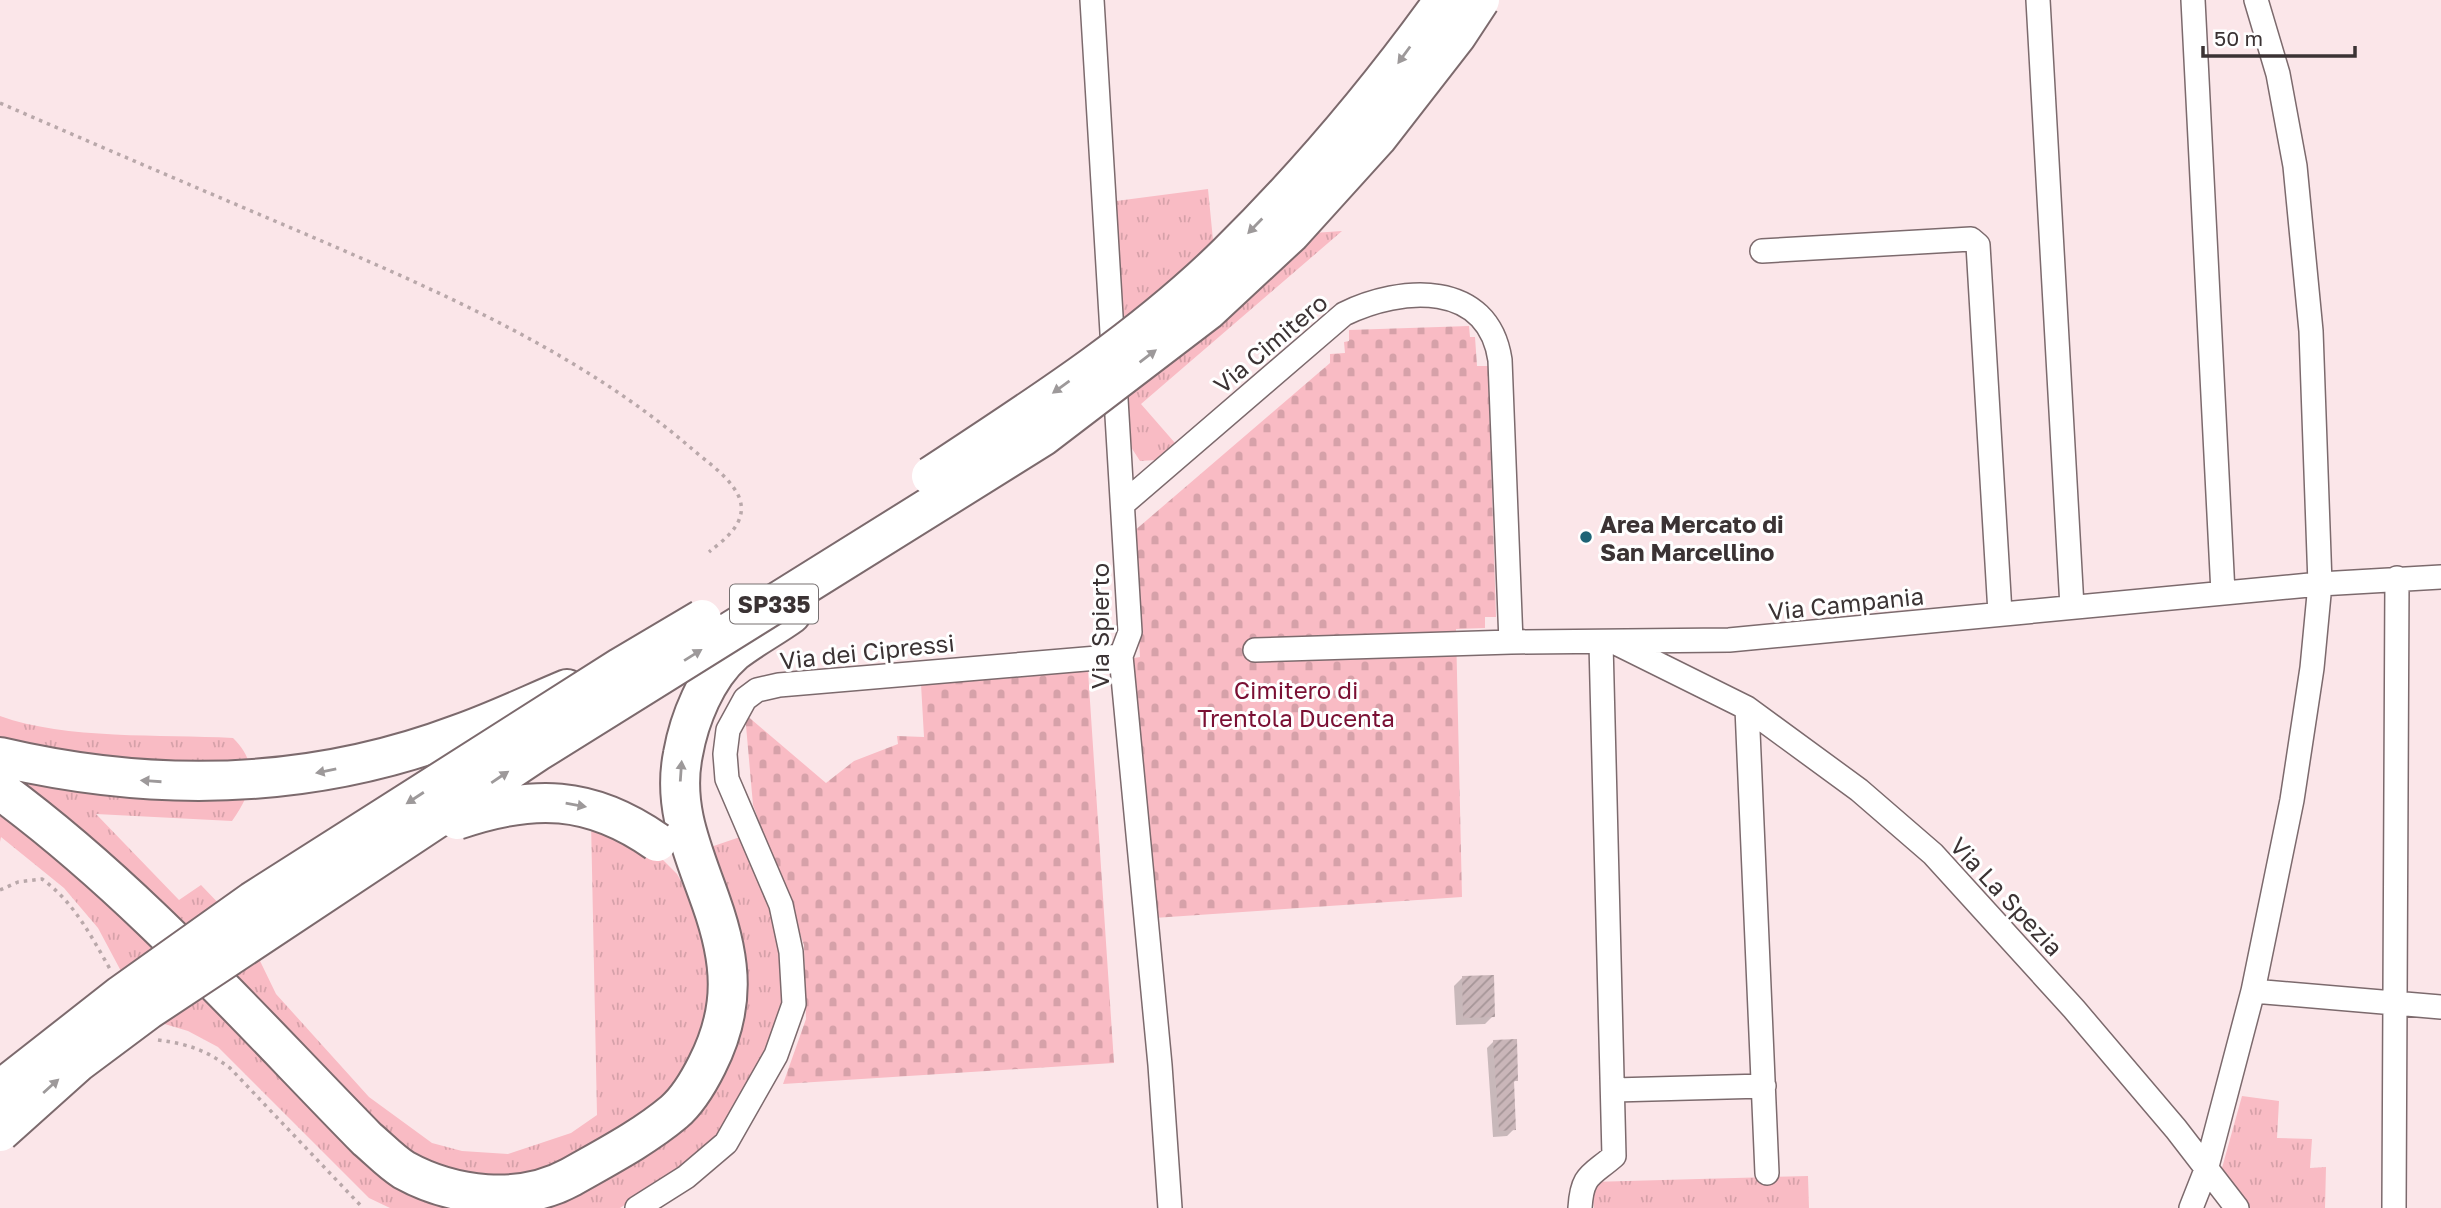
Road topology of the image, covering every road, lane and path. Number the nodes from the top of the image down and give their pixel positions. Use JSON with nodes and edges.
{"nodes":[{"id":1,"x":1092,"y":0,"type":"edge"},
{"id":2,"x":1444,"y":0,"type":"edge"},
{"id":3,"x":1480,"y":0,"type":"edge"},
{"id":4,"x":2038,"y":0,"type":"edge"},
{"id":5,"x":2193,"y":0,"type":"edge"},
{"id":6,"x":2256,"y":0,"type":"edge"},
{"id":7,"x":0,"y":103,"type":"edge"},
{"id":8,"x":1762,"y":251,"type":"dead end"},
{"id":9,"x":1042,"y":438,"type":"junction"},
{"id":10,"x":1123,"y":504,"type":"junction"},
{"id":11,"x":709,"y":552,"type":"dead end"},
{"id":12,"x":2441,"y":577,"type":"edge"},
{"id":13,"x":2397,"y":578,"type":"junction"},
{"id":14,"x":2320,"y":583,"type":"junction"},
{"id":15,"x":2222,"y":593,"type":"junction"},
{"id":16,"x":2072,"y":607,"type":"junction"},
{"id":17,"x":2000,"y":613,"type":"junction"},
{"id":18,"x":1678,"y":641,"type":"junction"},
{"id":19,"x":1511,"y":642,"type":"junction"},
{"id":20,"x":1608,"y":643,"type":"junction"},
{"id":21,"x":1255,"y":650,"type":"dead end"},
{"id":22,"x":1121,"y":656,"type":"junction"},
{"id":23,"x":621,"y":667,"type":"junction"},
{"id":24,"x":1686,"y":677,"type":"junction"},
{"id":25,"x":1747,"y":708,"type":"junction"},
{"id":26,"x":0,"y":757,"type":"edge"},
{"id":27,"x":0,"y":790,"type":"edge"},
{"id":28,"x":672,"y":840,"type":"junction"},
{"id":29,"x":0,"y":890,"type":"edge"},
{"id":30,"x":111,"y":972,"type":"dead end"},
{"id":31,"x":2253,"y":991,"type":"junction"},
{"id":32,"x":2396,"y":1003,"type":"junction"},
{"id":33,"x":2441,"y":1007,"type":"edge"},
{"id":34,"x":148,"y":1023,"type":"junction"},
{"id":35,"x":1764,"y":1086,"type":"junction"},
{"id":36,"x":0,"y":1090,"type":"edge"},
{"id":37,"x":1614,"y":1090,"type":"junction"},
{"id":38,"x":0,"y":1132,"type":"edge"},
{"id":39,"x":2206,"y":1170,"type":"junction"},
{"id":40,"x":1767,"y":1173,"type":"dead end"},
{"id":41,"x":363,"y":1208,"type":"edge"},
{"id":42,"x":638,"y":1208,"type":"edge"},
{"id":43,"x":1170,"y":1208,"type":"edge"},
{"id":44,"x":1580,"y":1208,"type":"edge"},
{"id":45,"x":2191,"y":1208,"type":"edge"},
{"id":46,"x":2237,"y":1208,"type":"edge"},
{"id":47,"x":2395,"y":1208,"type":"edge"}],
"edges":[{"from":1,"to":10,"type":"street","name":"Via Spierto"},
{"from":2,"to":23,"type":"highway","number":"SP335","one_way":true,"bridge":true},
{"from":9,"to":3,"type":"highway","number":"SP335","one_way":true,"bridge":true},
{"from":4,"to":16,"type":"street"},
{"from":5,"to":15,"type":"street"},
{"from":6,"to":14,"type":"street"},
{"from":7,"to":11,"type":"path"},
{"from":8,"to":17,"type":"street"},
{"from":28,"to":9,"type":"highway","one_way":true,"bridge":true},
{"from":34,"to":9,"type":"highway","number":"SP335","one_way":true,"bridge":true},
{"from":10,"to":19,"type":"street","name":"Via Cimitero"},
{"from":10,"to":22,"type":"street","name":"Via Spierto"},
{"from":12,"to":13,"type":"street","name":"Via Campania"},
{"from":13,"to":14,"type":"street","name":"Via Campania"},
{"from":13,"to":32,"type":"street"},
{"from":14,"to":15,"type":"street","name":"Via Campania"},
{"from":14,"to":31,"type":"street"},
{"from":15,"to":16,"type":"street","name":"Via Campania"},
{"from":16,"to":17,"type":"street","name":"Via Campania"},
{"from":17,"to":18,"type":"street","name":"Via Campania"},
{"from":18,"to":20,"type":"street","name":"Via Campania"},
{"from":18,"to":24,"type":"street"},
{"from":19,"to":20,"type":"street","name":"Via Campania"},
{"from":19,"to":21,"type":"street","name":"Via Campania"},
{"from":20,"to":24,"type":"street","name":"Via La Spezia"},
{"from":20,"to":37,"type":"street"},
{"from":22,"to":42,"type":"street","name":"Via dei Cipressi"},
{"from":22,"to":43,"type":"street","name":"Via Spierto"},
{"from":23,"to":26,"type":"highway","one_way":true,"bridge":true},
{"from":23,"to":36,"type":"highway","number":"SP335","one_way":true,"bridge":true},
{"from":24,"to":25,"type":"street","name":"Via La Spezia"},
{"from":25,"to":35,"type":"street"},
{"from":25,"to":39,"type":"street","name":"Via La Spezia"},
{"from":27,"to":28,"type":"highway"},
{"from":34,"to":28,"type":"highway","one_way":true,"bridge":true},
{"from":29,"to":30,"type":"path"},
{"from":31,"to":32,"type":"street"},
{"from":31,"to":39,"type":"street"},
{"from":32,"to":33,"type":"street"},
{"from":32,"to":47,"type":"street"},
{"from":38,"to":34,"type":"highway","number":"SP335","one_way":true,"bridge":true},
{"from":34,"to":41,"type":"path"},
{"from":35,"to":37,"type":"street"},
{"from":35,"to":40,"type":"street"},
{"from":37,"to":44,"type":"street"},
{"from":39,"to":45,"type":"street"},
{"from":39,"to":46,"type":"street","name":"Via La Spezia"}]}
